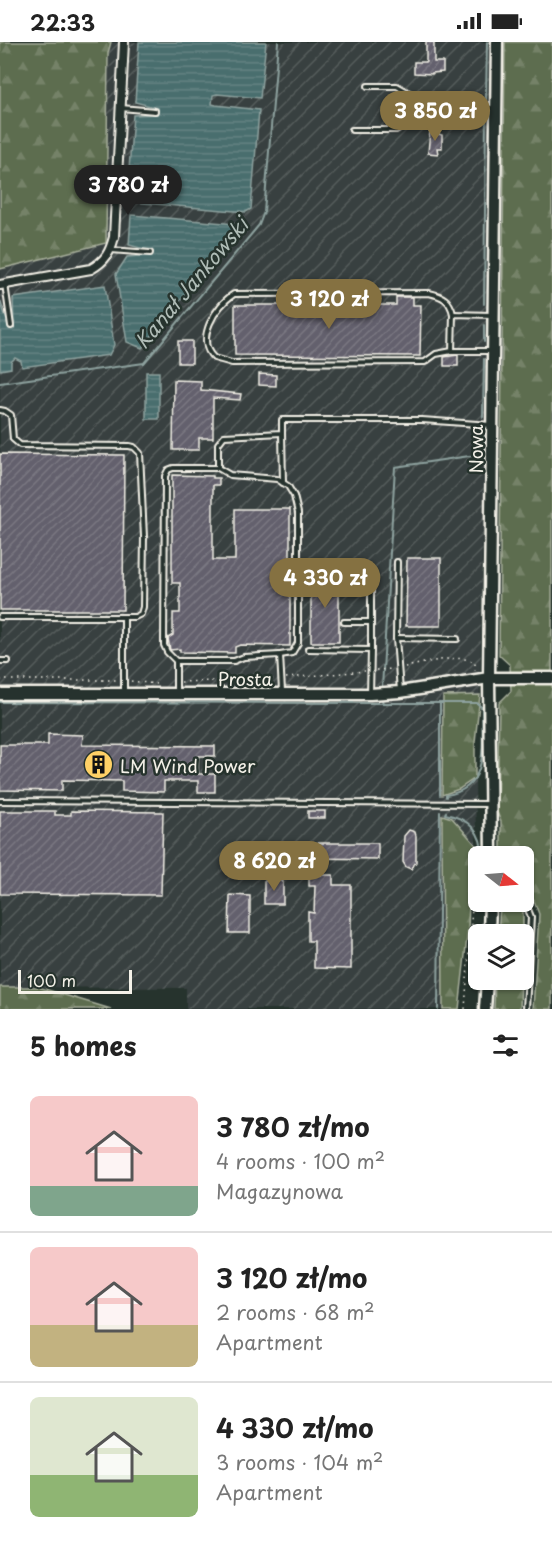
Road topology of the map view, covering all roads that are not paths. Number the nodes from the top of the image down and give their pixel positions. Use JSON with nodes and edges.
{"nodes":[{"id":1,"x":124,"y":42,"type":"edge"},
{"id":2,"x":497,"y":42,"type":"edge"},
{"id":3,"x":368,"y":86,"type":"dead end"},
{"id":4,"x":120,"y":108,"type":"junction"},
{"id":5,"x":475,"y":108,"type":"junction"},
{"id":6,"x":496,"y":108,"type":"junction"},
{"id":7,"x":155,"y":111,"type":"dead end"},
{"id":8,"x":352,"y":130,"type":"dead end"},
{"id":9,"x":111,"y":250,"type":"junction"},
{"id":10,"x":150,"y":253,"type":"dead end"},
{"id":11,"x":2,"y":284,"type":"edge"},
{"id":12,"x":453,"y":314,"type":"junction"},
{"id":13,"x":492,"y":315,"type":"junction"},
{"id":14,"x":11,"y":326,"type":"dead end"},
{"id":15,"x":452,"y":351,"type":"junction"},
{"id":16,"x":492,"y":351,"type":"junction"},
{"id":17,"x":0,"y":410,"type":"edge"},
{"id":18,"x":492,"y":425,"type":"junction"},
{"id":19,"x":282,"y":433,"type":"junction"},
{"id":20,"x":218,"y":468,"type":"junction"},
{"id":21,"x":283,"y":483,"type":"junction"},
{"id":22,"x":397,"y":562,"type":"dead end"},
{"id":23,"x":344,"y":586,"type":"dead end"},
{"id":24,"x":0,"y":617,"type":"edge"},
{"id":25,"x":124,"y":617,"type":"junction"},
{"id":26,"x":344,"y":622,"type":"dead end"},
{"id":27,"x":371,"y":622,"type":"junction"},
{"id":28,"x":396,"y":638,"type":"junction"},
{"id":29,"x":457,"y":639,"type":"dead end"},
{"id":30,"x":308,"y":649,"type":"dead end"},
{"id":31,"x":371,"y":650,"type":"junction"},
{"id":32,"x":280,"y":655,"type":"junction"},
{"id":33,"x":0,"y":661,"type":"edge"},
{"id":34,"x":8,"y":661,"type":"dead end"},
{"id":35,"x":176,"y":661,"type":"junction"},
{"id":36,"x":489,"y":678,"type":"junction"},
{"id":37,"x":552,"y":678,"type":"edge"},
{"id":38,"x":400,"y":692,"type":"junction"},
{"id":39,"x":0,"y":694,"type":"edge"},
{"id":40,"x":124,"y":694,"type":"junction"},
{"id":41,"x":176,"y":694,"type":"junction"},
{"id":42,"x":370,"y":694,"type":"junction"},
{"id":43,"x":282,"y":695,"type":"junction"},
{"id":44,"x":0,"y":801,"type":"edge"},
{"id":45,"x":490,"y":804,"type":"junction"},
{"id":46,"x":491,"y":846,"type":"edge"},
{"id":47,"x":529,"y":912,"type":"edge"},
{"id":48,"x":486,"y":990,"type":"edge"},
{"id":49,"x":485,"y":1009,"type":"edge"},
{"id":50,"x":526,"y":1009,"type":"edge"}],
"edges":[{"from":1,"to":4,"type":"street"},
{"from":2,"to":6,"type":"street","name":"Nowa"},
{"from":3,"to":5,"type":"lane"},
{"from":4,"to":7,"type":"lane"},
{"from":4,"to":9,"type":"street"},
{"from":5,"to":6,"type":"lane"},
{"from":5,"to":8,"type":"lane"},
{"from":6,"to":13,"type":"street","name":"Nowa"},
{"from":9,"to":10,"type":"lane"},
{"from":9,"to":11,"type":"street"},
{"from":11,"to":14,"type":"lane"},
{"from":12,"to":13,"type":"lane"},
{"from":12,"to":15,"type":"lane"},
{"from":12,"to":15,"type":"lane"},
{"from":13,"to":16,"type":"street","name":"Nowa"},
{"from":15,"to":16,"type":"lane"},
{"from":16,"to":18,"type":"street","name":"Nowa"},
{"from":17,"to":25,"type":"lane"},
{"from":18,"to":19,"type":"lane"},
{"from":18,"to":36,"type":"street","name":"Nowa"},
{"from":19,"to":20,"type":"lane"},
{"from":19,"to":21,"type":"lane"},
{"from":20,"to":21,"type":"lane"},
{"from":20,"to":35,"type":"lane"},
{"from":21,"to":32,"type":"lane"},
{"from":22,"to":28,"type":"lane"},
{"from":23,"to":27,"type":"lane"},
{"from":24,"to":25,"type":"lane"},
{"from":25,"to":40,"type":"lane"},
{"from":26,"to":27,"type":"lane"},
{"from":27,"to":31,"type":"lane"},
{"from":28,"to":29,"type":"lane"},
{"from":28,"to":38,"type":"lane"},
{"from":30,"to":31,"type":"lane"},
{"from":31,"to":42,"type":"lane"},
{"from":32,"to":35,"type":"lane"},
{"from":32,"to":43,"type":"lane"},
{"from":33,"to":34,"type":"lane"},
{"from":35,"to":41,"type":"lane"},
{"from":36,"to":37,"type":"street","name":"Prosta"},
{"from":36,"to":38,"type":"street","name":"Prosta"},
{"from":36,"to":45,"type":"street","name":"Nowa"},
{"from":38,"to":42,"type":"street","name":"Prosta"},
{"from":39,"to":40,"type":"street","name":"Prosta"},
{"from":40,"to":41,"type":"street","name":"Prosta"},
{"from":41,"to":43,"type":"street","name":"Prosta"},
{"from":42,"to":43,"type":"street","name":"Prosta"},
{"from":44,"to":45,"type":"lane"},
{"from":45,"to":46,"type":"street","name":"Nowa"},
{"from":47,"to":50,"type":"lane"},
{"from":48,"to":49,"type":"street"}]}
